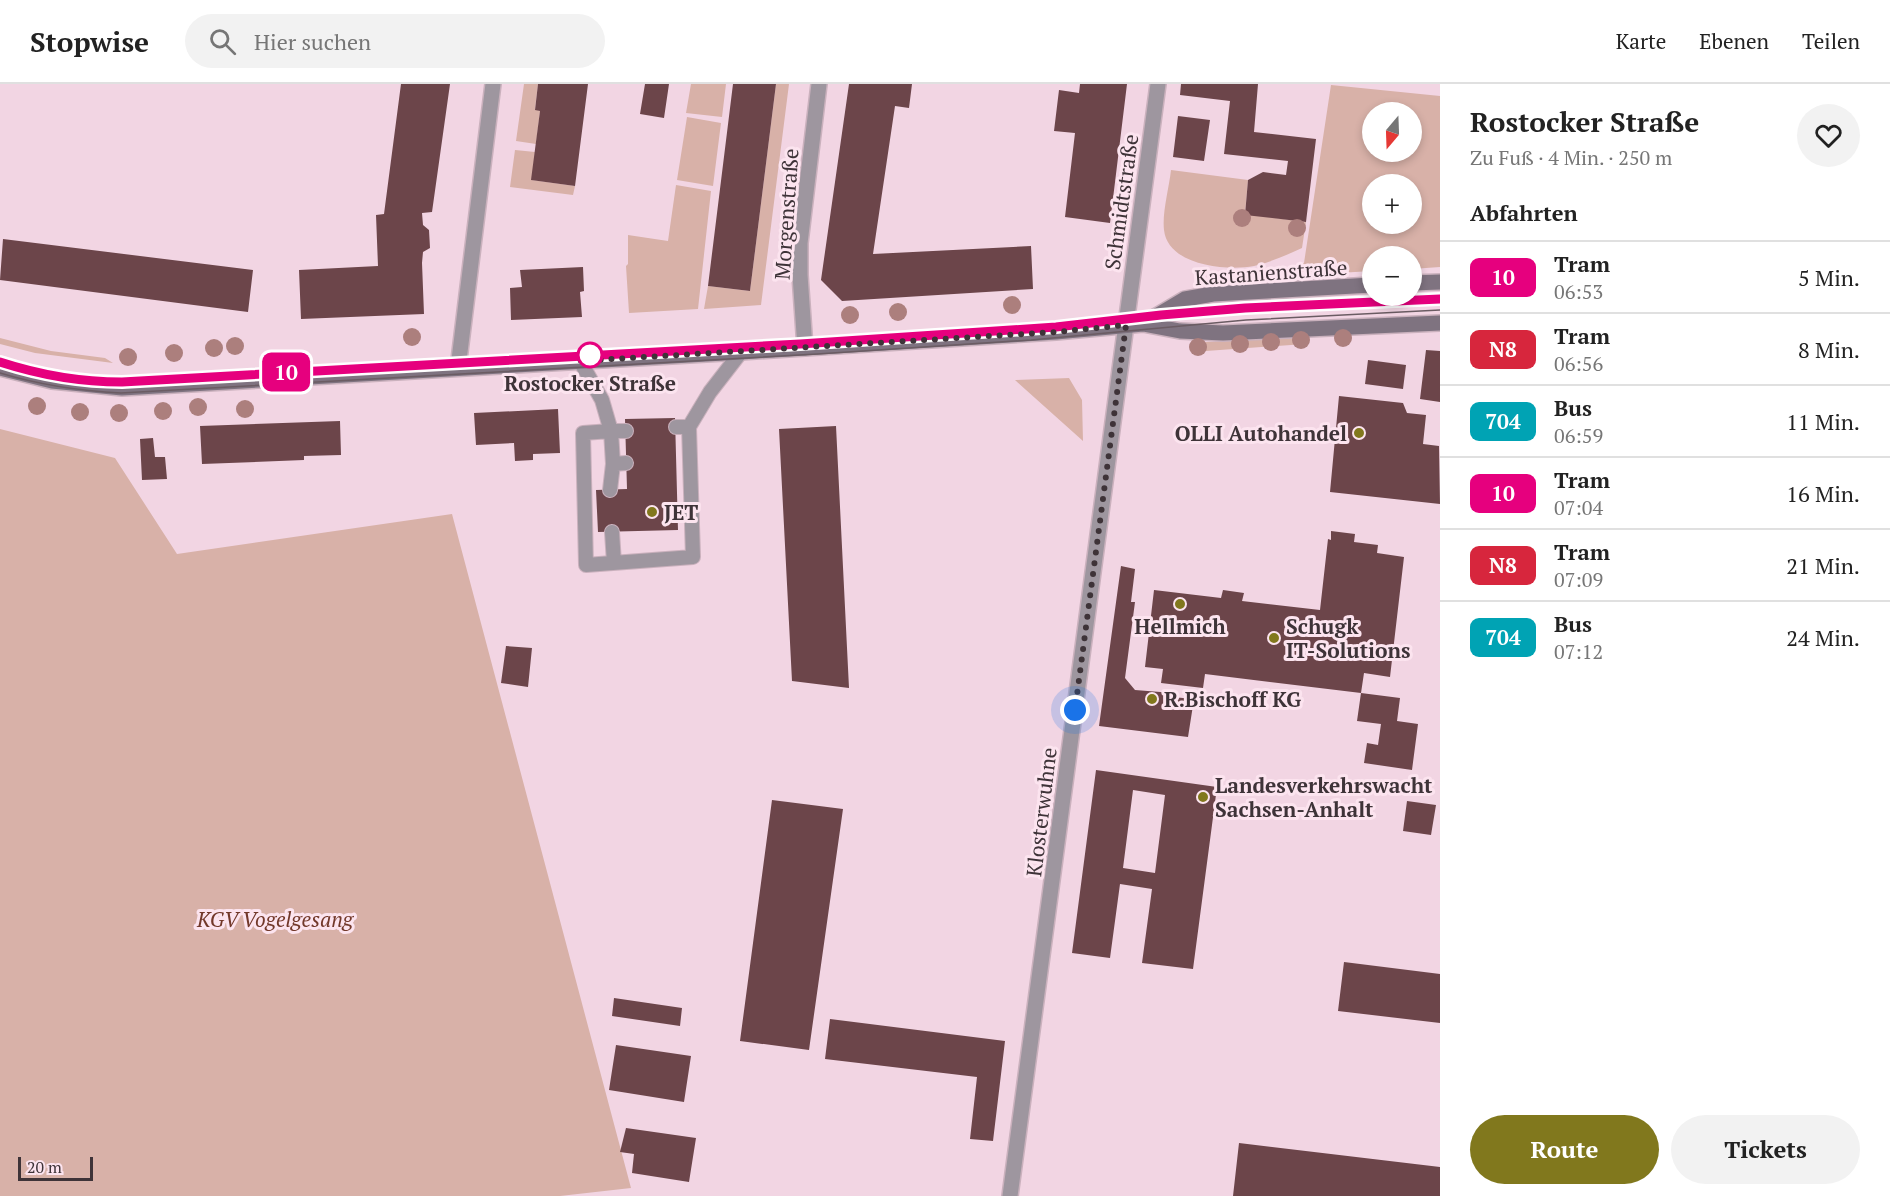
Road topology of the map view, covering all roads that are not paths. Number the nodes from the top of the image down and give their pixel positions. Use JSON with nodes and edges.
{"nodes":[{"id":1,"x":493,"y":84,"type":"edge"},
{"id":2,"x":819,"y":84,"type":"edge"},
{"id":3,"x":1158,"y":84,"type":"edge"},
{"id":4,"x":1440,"y":282,"type":"edge"},
{"id":5,"x":1422,"y":283,"type":"edge"},
{"id":6,"x":1362,"y":286,"type":"edge"},
{"id":7,"x":1440,"y":323,"type":"edge"},
{"id":8,"x":1143,"y":324,"type":"junction"},
{"id":9,"x":1126,"y":325,"type":"junction"},
{"id":10,"x":805,"y":348,"type":"junction"},
{"id":11,"x":741,"y":352,"type":"junction"},
{"id":12,"x":580,"y":361,"type":"junction"},
{"id":13,"x":0,"y":368,"type":"edge"},
{"id":14,"x":458,"y":368,"type":"junction"},
{"id":15,"x":611,"y":431,"type":"junction"},
{"id":16,"x":626,"y":431,"type":"dead end"},
{"id":17,"x":610,"y":489,"type":"dead end"},
{"id":18,"x":612,"y":531,"type":"dead end"},
{"id":19,"x":614,"y":563,"type":"junction"},
{"id":20,"x":1010,"y":1196,"type":"edge"}],
"edges":[{"from":1,"to":14,"type":"street"},
{"from":2,"to":10,"type":"street","name":"Morgenstraße"},
{"from":3,"to":9,"type":"street","name":"Schmidtstraße"},
{"from":4,"to":5,"type":"main road"},
{"from":6,"to":8,"type":"main road","name":"Kastanienstraße"},
{"from":7,"to":8,"type":"main road","name":"Kastanienstraße"},
{"from":8,"to":9,"type":"main road","name":"Kastanienstraße"},
{"from":9,"to":10,"type":"main road","name":"Kastanienstraße"},
{"from":9,"to":20,"type":"street","name":"Klosterwuhne"},
{"from":10,"to":11,"type":"main road","name":"Kastanienstraße"},
{"from":11,"to":12,"type":"main road","name":"Kastanienstraße"},
{"from":11,"to":19,"type":"lane"},
{"from":12,"to":14,"type":"main road","name":"Kastanienstraße"},
{"from":12,"to":15,"type":"lane"},
{"from":13,"to":14,"type":"main road","name":"Kastanienstraße"},
{"from":15,"to":16,"type":"lane"},
{"from":15,"to":17,"type":"lane"},
{"from":15,"to":19,"type":"lane"},
{"from":18,"to":19,"type":"lane"}]}
